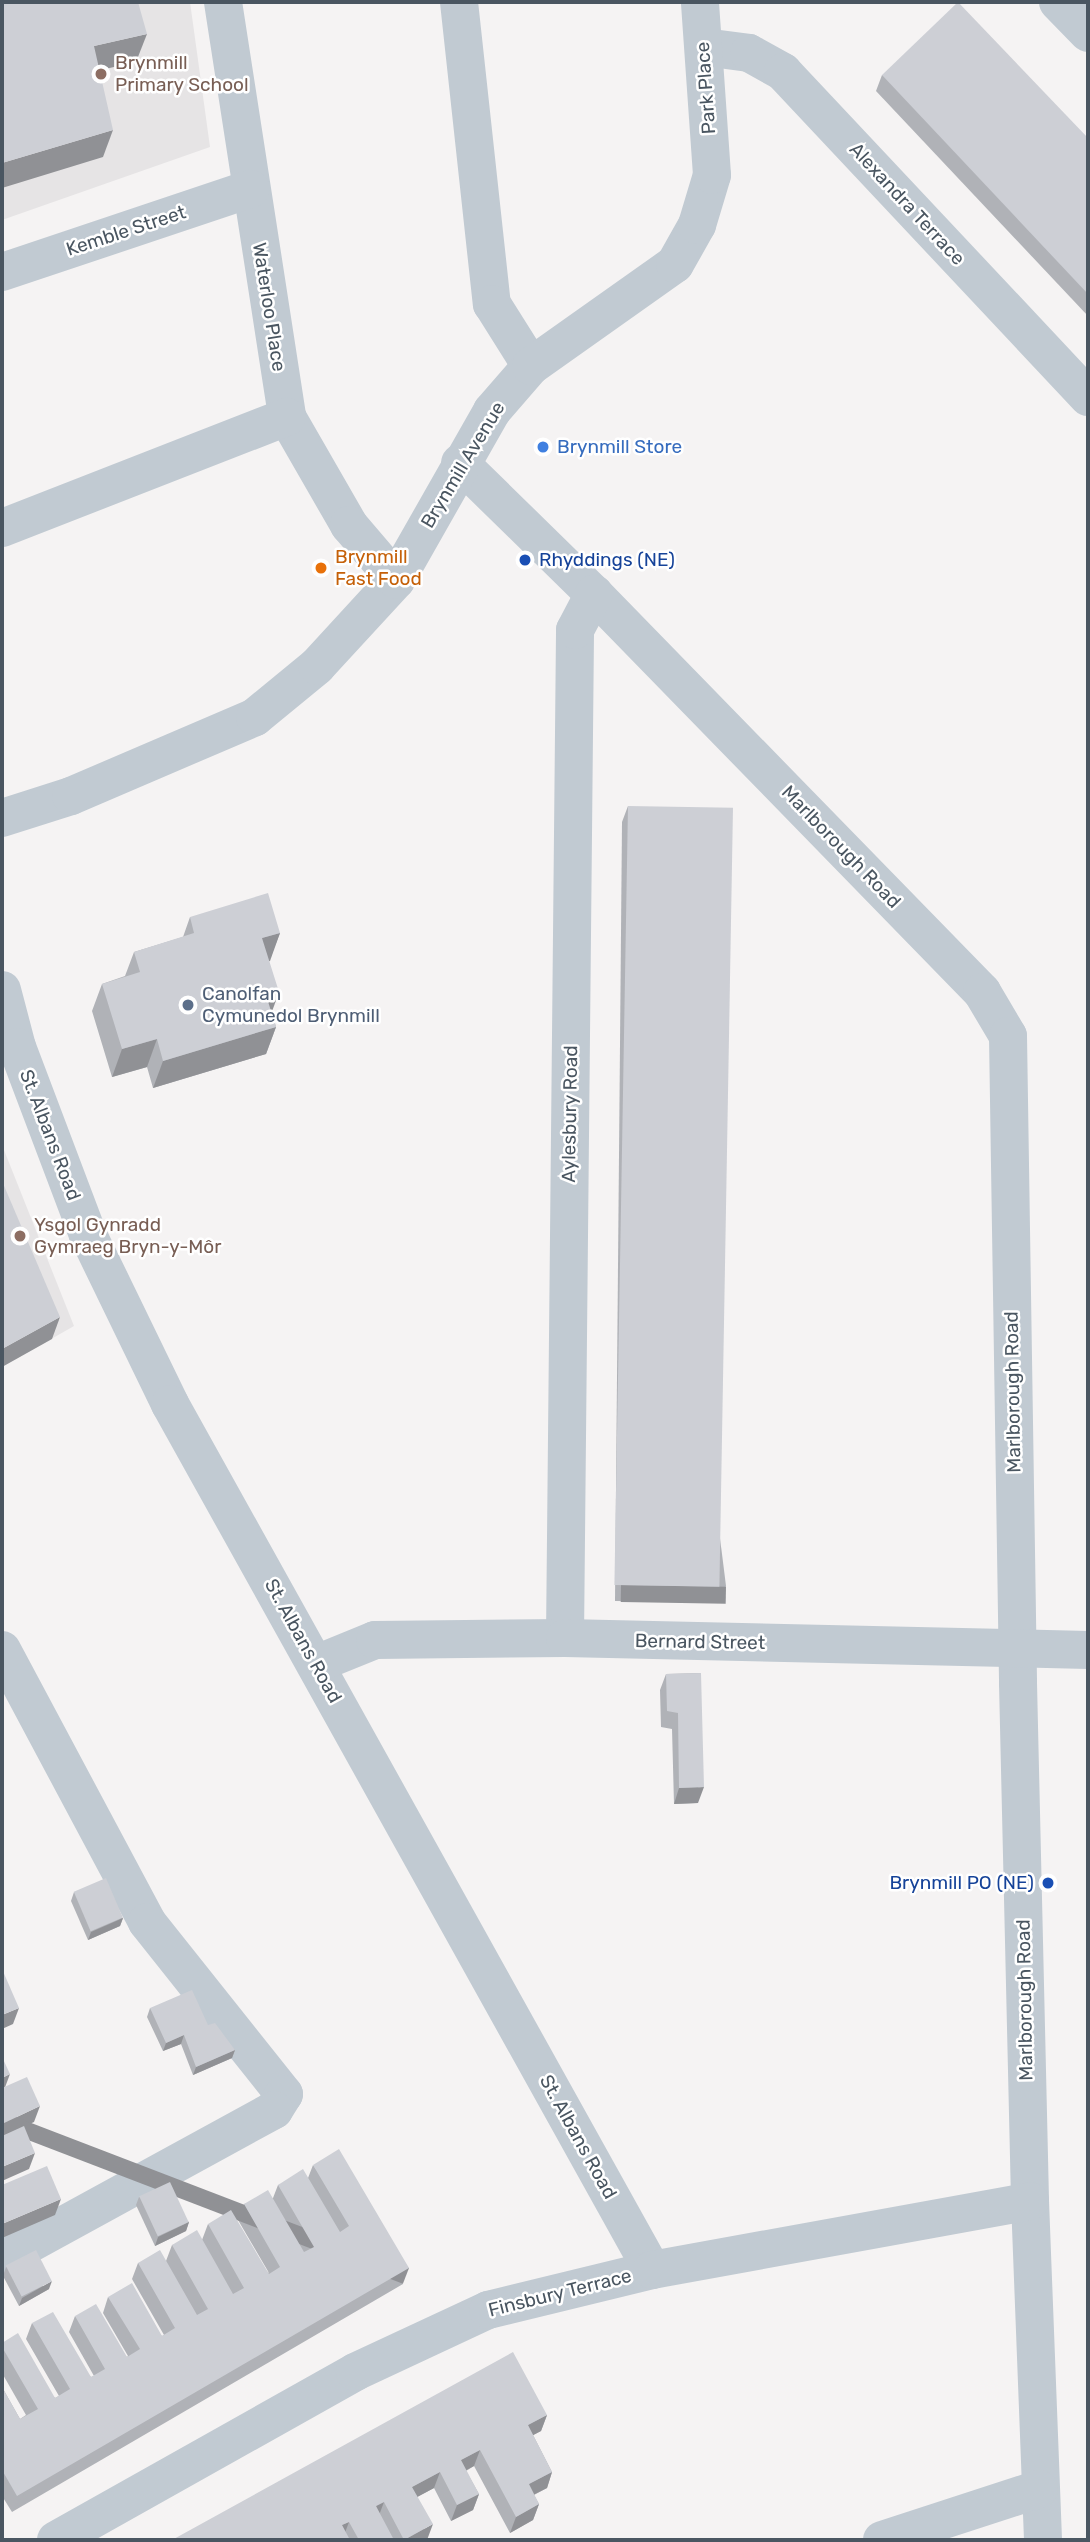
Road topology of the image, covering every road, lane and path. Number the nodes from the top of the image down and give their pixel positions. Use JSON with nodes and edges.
{"nodes":[{"id":1,"x":223,"y":2,"type":"edge"},
{"id":2,"x":458,"y":2,"type":"edge"},
{"id":3,"x":699,"y":2,"type":"edge"},
{"id":4,"x":1058,"y":2,"type":"edge"},
{"id":5,"x":1088,"y":33,"type":"edge"},
{"id":6,"x":704,"y":47,"type":"junction"},
{"id":7,"x":712,"y":175,"type":"joint"},
{"id":8,"x":250,"y":189,"type":"junction"},
{"id":9,"x":2,"y":272,"type":"edge"},
{"id":10,"x":531,"y":366,"type":"junction"},
{"id":11,"x":1088,"y":397,"type":"edge"},
{"id":12,"x":287,"y":417,"type":"junction"},
{"id":13,"x":460,"y":463,"type":"junction"},
{"id":14,"x":2,"y":528,"type":"edge"},
{"id":15,"x":396,"y":580,"type":"junction"},
{"id":16,"x":594,"y":594,"type":"junction"},
{"id":17,"x":2,"y":818,"type":"edge"},
{"id":18,"x":2,"y":990,"type":"edge"},
{"id":19,"x":565,"y":1639,"type":"junction"},
{"id":20,"x":2,"y":1650,"type":"edge"},
{"id":21,"x":1017,"y":1650,"type":"junction"},
{"id":22,"x":1088,"y":1650,"type":"edge"},
{"id":23,"x":316,"y":1664,"type":"junction"},
{"id":24,"x":1030,"y":2201,"type":"junction"},
{"id":25,"x":2,"y":2259,"type":"edge"},
{"id":26,"x":652,"y":2270,"type":"junction"},
{"id":27,"x":1039,"y":2489,"type":"junction"},
{"id":28,"x":56,"y":2540,"type":"edge"},
{"id":29,"x":882,"y":2540,"type":"edge"},
{"id":30,"x":1043,"y":2540,"type":"edge"}],
"edges":[{"from":1,"to":8,"type":"street","name":"Waterloo Place"},
{"from":2,"to":10,"type":"street"},
{"from":3,"to":6,"type":"street","name":"Park Place"},
{"from":4,"to":5,"type":"street"},
{"from":6,"to":7,"type":"street","name":"Park Place"},
{"from":6,"to":11,"type":"street","name":"Alexandra Terrace"},
{"from":7,"to":10,"type":"street","name":"Brynmill Avenue"},
{"from":8,"to":9,"type":"street","name":"Kemble Street"},
{"from":8,"to":12,"type":"street","name":"Waterloo Place"},
{"from":10,"to":13,"type":"street","name":"Brynmill Avenue"},
{"from":12,"to":14,"type":"street"},
{"from":12,"to":15,"type":"street","name":"Waterloo Place"},
{"from":13,"to":15,"type":"street","name":"Brynmill Avenue"},
{"from":13,"to":16,"type":"street","name":"Marlborough Road"},
{"from":15,"to":17,"type":"street","name":"Brynmill Avenue"},
{"from":16,"to":19,"type":"street","name":"Aylesbury Road"},
{"from":16,"to":21,"type":"street","name":"Marlborough Road"},
{"from":18,"to":23,"type":"street","name":"St. Albans Road"},
{"from":19,"to":21,"type":"street","name":"Bernard Street"},
{"from":19,"to":23,"type":"street","name":"Bernard Street"},
{"from":20,"to":25,"type":"street"},
{"from":21,"to":22,"type":"street","name":"Bernard Street"},
{"from":21,"to":24,"type":"street","name":"Marlborough Road"},
{"from":23,"to":26,"type":"street","name":"St. Albans Road"},
{"from":24,"to":26,"type":"street","name":"Finsbury Terrace"},
{"from":24,"to":27,"type":"street","name":"Marlborough Road"},
{"from":26,"to":28,"type":"street","name":"Finsbury Terrace"},
{"from":27,"to":29,"type":"street"},
{"from":27,"to":30,"type":"street","name":"Marlborough Road"}]}
